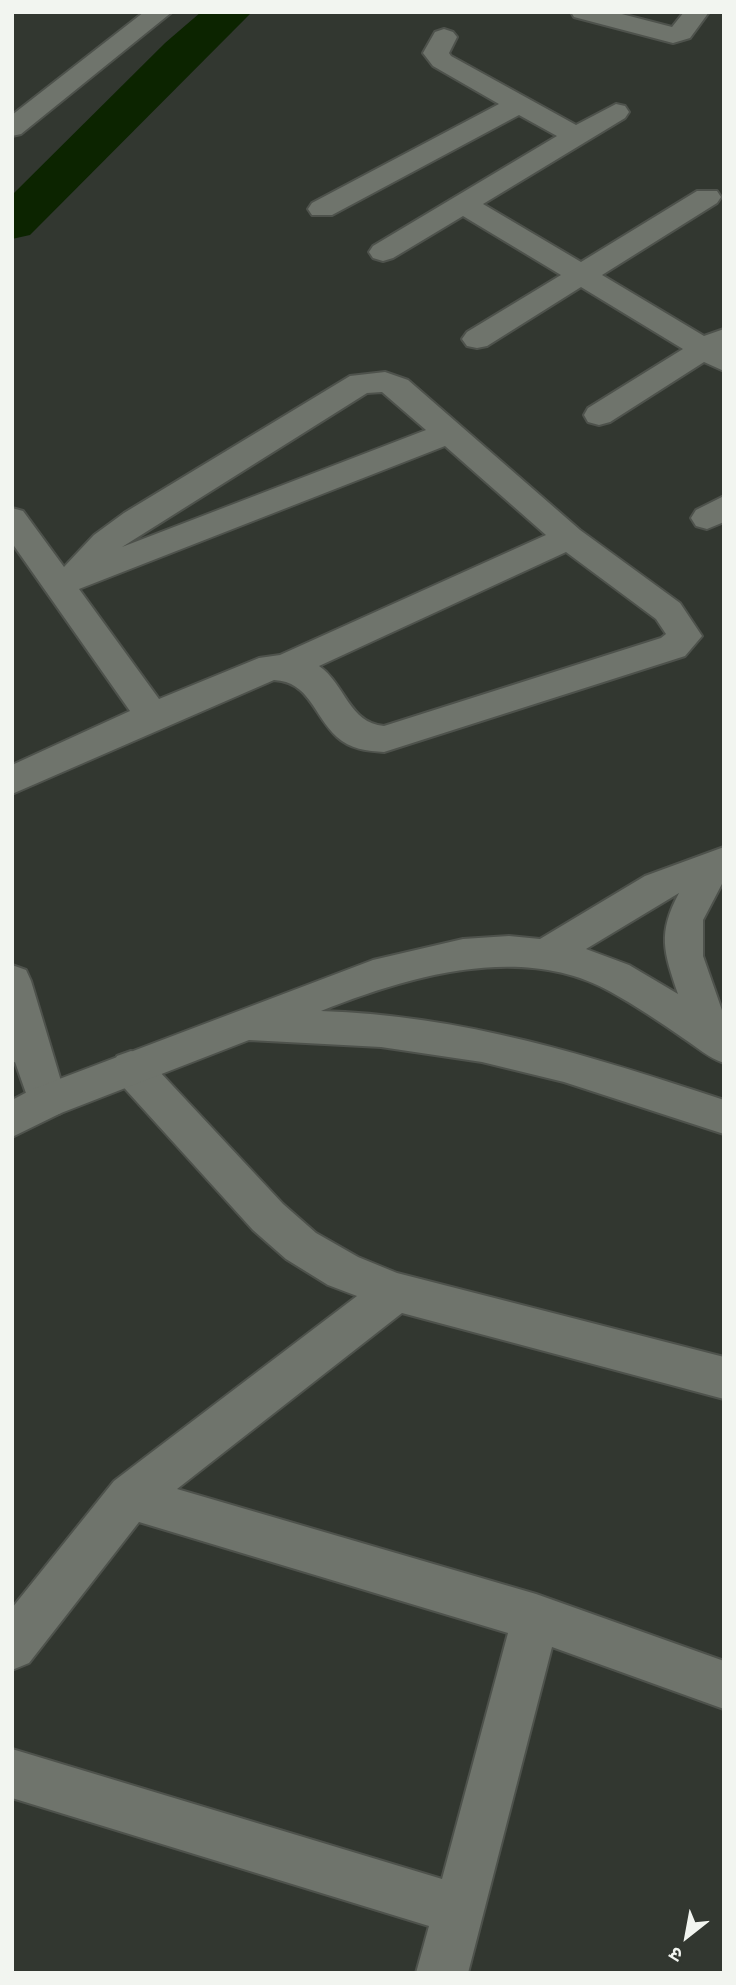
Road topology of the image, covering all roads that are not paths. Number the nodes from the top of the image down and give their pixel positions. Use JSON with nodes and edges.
{"nodes":[{"id":1,"x":160,"y":12,"type":"edge"},
{"id":2,"x":583,"y":12,"type":"edge"},
{"id":3,"x":698,"y":12,"type":"edge"},
{"id":4,"x":444,"y":37,"type":"dead end"},
{"id":5,"x":519,"y":104,"type":"junction"},
{"id":6,"x":616,"y":112,"type":"dead end"},
{"id":7,"x":12,"y":128,"type":"edge"},
{"id":8,"x":576,"y":136,"type":"junction"},
{"id":9,"x":707,"y":197,"type":"dead end"},
{"id":10,"x":464,"y":204,"type":"junction"},
{"id":11,"x":322,"y":209,"type":"dead end"},
{"id":12,"x":383,"y":252,"type":"dead end"},
{"id":13,"x":580,"y":274,"type":"junction"},
{"id":14,"x":478,"y":339,"type":"dead end"},
{"id":15,"x":717,"y":349,"type":"edge"},
{"id":16,"x":599,"y":415,"type":"dead end"},
{"id":17,"x":450,"y":432,"type":"junction"},
{"id":18,"x":12,"y":519,"type":"edge"},
{"id":19,"x":569,"y":538,"type":"junction"},
{"id":20,"x":65,"y":583,"type":"junction"},
{"id":21,"x":290,"y":665,"type":"junction"},
{"id":22,"x":152,"y":716,"type":"junction"},
{"id":23,"x":12,"y":779,"type":"edge"},
{"id":24,"x":719,"y":862,"type":"edge"},
{"id":25,"x":545,"y":955,"type":"junction"},
{"id":26,"x":12,"y":981,"type":"edge"},
{"id":27,"x":243,"y":1026,"type":"junction"},
{"id":28,"x":717,"y":1041,"type":"edge"},
{"id":29,"x":20,"y":1044,"type":"edge"},
{"id":30,"x":131,"y":1068,"type":"junction"},
{"id":31,"x":47,"y":1101,"type":"junction"},
{"id":32,"x":724,"y":1117,"type":"edge"},
{"id":33,"x":12,"y":1120,"type":"edge"},
{"id":34,"x":396,"y":1292,"type":"junction"},
{"id":35,"x":724,"y":1378,"type":"edge"},
{"id":36,"x":130,"y":1497,"type":"junction"},
{"id":37,"x":536,"y":1618,"type":"junction"},
{"id":38,"x":12,"y":1646,"type":"edge"},
{"id":39,"x":724,"y":1685,"type":"edge"},
{"id":40,"x":12,"y":1773,"type":"edge"},
{"id":41,"x":458,"y":1909,"type":"junction"},
{"id":42,"x":442,"y":1973,"type":"edge"}],
"edges":[{"from":1,"to":7,"type":"street"},
{"from":2,"to":3,"type":"street"},
{"from":4,"to":5,"type":"street"},
{"from":5,"to":8,"type":"street"},
{"from":5,"to":11,"type":"street"},
{"from":6,"to":8,"type":"street"},
{"from":8,"to":10,"type":"street"},
{"from":9,"to":13,"type":"street"},
{"from":10,"to":12,"type":"street"},
{"from":10,"to":13,"type":"street"},
{"from":13,"to":14,"type":"street"},
{"from":13,"to":15,"type":"street"},
{"from":15,"to":16,"type":"street"},
{"from":17,"to":19,"type":"street"},
{"from":17,"to":20,"type":"street"},
{"from":17,"to":20,"type":"street"},
{"from":18,"to":20,"type":"street"},
{"from":19,"to":21,"type":"street"},
{"from":19,"to":21,"type":"street"},
{"from":20,"to":22,"type":"street"},
{"from":21,"to":22,"type":"street"},
{"from":22,"to":23,"type":"street"},
{"from":24,"to":25,"type":"street"},
{"from":24,"to":28,"type":"street"},
{"from":25,"to":27,"type":"street"},
{"from":25,"to":28,"type":"street"},
{"from":26,"to":29,"type":"street"},
{"from":27,"to":30,"type":"street"},
{"from":27,"to":32,"type":"street"},
{"from":29,"to":31,"type":"street"},
{"from":30,"to":31,"type":"street"},
{"from":30,"to":34,"type":"street"},
{"from":31,"to":33,"type":"street"},
{"from":34,"to":35,"type":"street"},
{"from":34,"to":36,"type":"street"},
{"from":36,"to":37,"type":"street"},
{"from":36,"to":38,"type":"street"},
{"from":37,"to":39,"type":"street"},
{"from":37,"to":41,"type":"street"},
{"from":40,"to":41,"type":"street"},
{"from":41,"to":42,"type":"street"}]}
